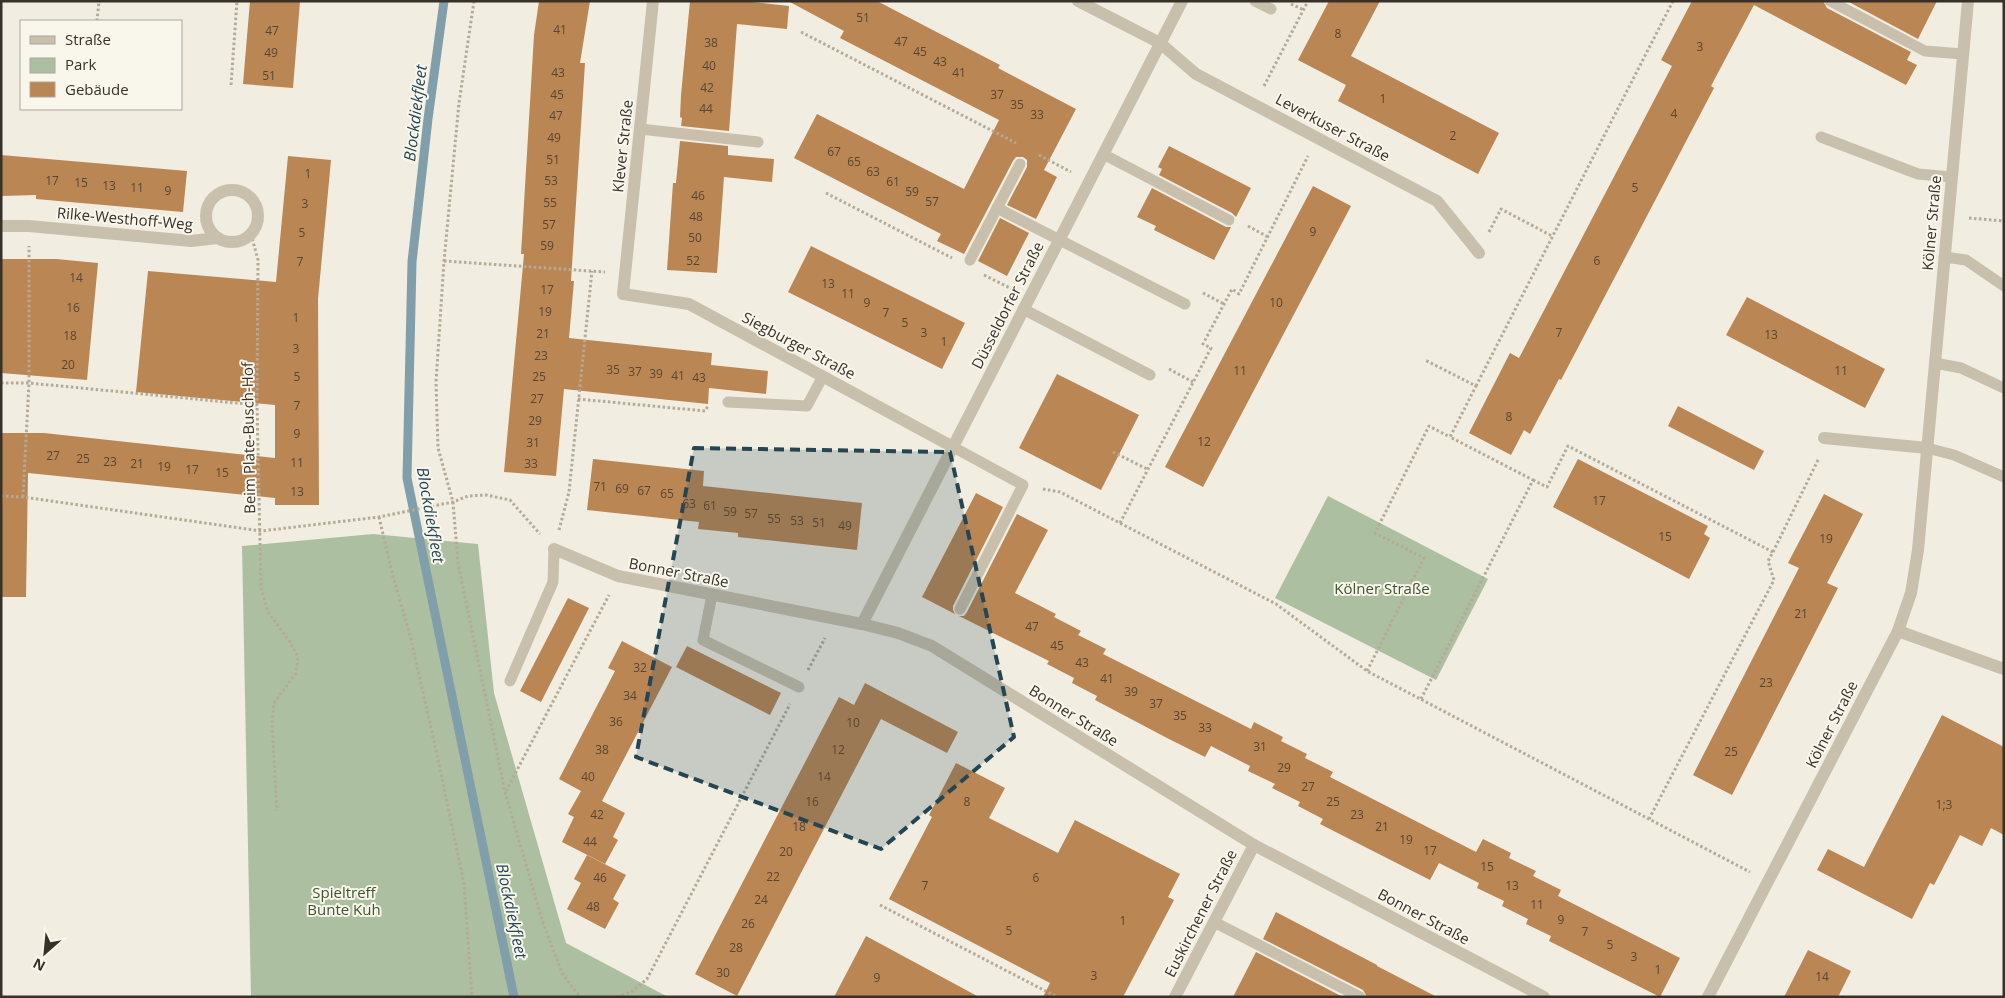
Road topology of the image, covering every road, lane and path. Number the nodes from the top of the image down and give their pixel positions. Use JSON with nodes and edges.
{"nodes":[{"id":1,"x":99,"y":1,"type":"edge"},
{"id":2,"x":236,"y":1,"type":"edge"},
{"id":3,"x":474,"y":1,"type":"edge"},
{"id":4,"x":653,"y":1,"type":"edge"},
{"id":5,"x":1078,"y":1,"type":"edge"},
{"id":6,"x":1182,"y":1,"type":"edge"},
{"id":7,"x":1255,"y":1,"type":"edge"},
{"id":8,"x":1286,"y":1,"type":"edge"},
{"id":9,"x":1308,"y":1,"type":"edge"},
{"id":10,"x":1673,"y":1,"type":"edge"},
{"id":11,"x":1830,"y":1,"type":"edge"},
{"id":12,"x":1968,"y":1,"type":"edge"},
{"id":13,"x":1093,"y":5,"type":"edge"},
{"id":14,"x":1271,"y":9,"type":"dead end"},
{"id":15,"x":1304,"y":10,"type":"junction"},
{"id":16,"x":97,"y":20,"type":"edge"},
{"id":17,"x":801,"y":32,"type":"dead end"},
{"id":18,"x":1160,"y":43,"type":"junction"},
{"id":19,"x":1963,"y":54,"type":"junction"},
{"id":20,"x":231,"y":85,"type":"dead end"},
{"id":21,"x":1255,"y":105,"type":"junction"},
{"id":22,"x":640,"y":129,"type":"junction"},
{"id":23,"x":1318,"y":137,"type":"junction"},
{"id":24,"x":1821,"y":137,"type":"dead end"},
{"id":25,"x":758,"y":142,"type":"dead end"},
{"id":26,"x":1019,"y":145,"type":"dead end"},
{"id":27,"x":1036,"y":154,"type":"dead end"},
{"id":28,"x":1103,"y":154,"type":"junction"},
{"id":29,"x":1020,"y":164,"type":"dead end"},
{"id":30,"x":1952,"y":177,"type":"junction"},
{"id":31,"x":1089,"y":181,"type":"junction"},
{"id":32,"x":826,"y":193,"type":"dead end"},
{"id":33,"x":997,"y":208,"type":"junction"},
{"id":34,"x":1501,"y":209,"type":"dead end"},
{"id":35,"x":1948,"y":217,"type":"junction"},
{"id":36,"x":1229,"y":220,"type":"dead end"},
{"id":37,"x":2004,"y":221,"type":"edge"},
{"id":38,"x":1,"y":226,"type":"edge"},
{"id":39,"x":29,"y":226,"type":"junction"},
{"id":40,"x":251,"y":234,"type":"junction"},
{"id":41,"x":1552,"y":236,"type":"junction"},
{"id":42,"x":218,"y":238,"type":"junction"},
{"id":43,"x":1059,"y":240,"type":"junction"},
{"id":44,"x":1479,"y":253,"type":"dead end"},
{"id":45,"x":1944,"y":257,"type":"junction"},
{"id":46,"x":444,"y":261,"type":"junction"},
{"id":47,"x":968,"y":264,"type":"junction"},
{"id":48,"x":592,"y":271,"type":"junction"},
{"id":49,"x":625,"y":273,"type":"junction"},
{"id":50,"x":2004,"y":286,"type":"edge"},
{"id":51,"x":623,"y":294,"type":"joint"},
{"id":52,"x":1026,"y":303,"type":"junction"},
{"id":53,"x":1185,"y":304,"type":"dead end"},
{"id":54,"x":1425,"y":360,"type":"dead end"},
{"id":55,"x":1935,"y":363,"type":"junction"},
{"id":56,"x":1150,"y":375,"type":"dead end"},
{"id":57,"x":823,"y":376,"type":"junction"},
{"id":58,"x":1,"y":383,"type":"edge"},
{"id":59,"x":29,"y":383,"type":"junction"},
{"id":60,"x":1476,"y":386,"type":"junction"},
{"id":61,"x":2004,"y":388,"type":"edge"},
{"id":62,"x":578,"y":399,"type":"junction"},
{"id":63,"x":728,"y":402,"type":"joint"},
{"id":64,"x":257,"y":405,"type":"junction"},
{"id":65,"x":1450,"y":437,"type":"junction"},
{"id":66,"x":1824,"y":438,"type":"joint"},
{"id":67,"x":952,"y":446,"type":"junction"},
{"id":68,"x":1927,"y":448,"type":"junction"},
{"id":69,"x":1113,"y":452,"type":"dead end"},
{"id":70,"x":1147,"y":469,"type":"junction"},
{"id":71,"x":2004,"y":477,"type":"edge"},
{"id":72,"x":1533,"y":480,"type":"junction"},
{"id":73,"x":1023,"y":486,"type":"junction"},
{"id":74,"x":1,"y":496,"type":"edge"},
{"id":75,"x":23,"y":497,"type":"junction"},
{"id":76,"x":453,"y":502,"type":"junction"},
{"id":77,"x":379,"y":517,"type":"junction"},
{"id":78,"x":1120,"y":523,"type":"junction"},
{"id":79,"x":261,"y":531,"type":"junction"},
{"id":80,"x":554,"y":549,"type":"junction"},
{"id":81,"x":1773,"y":552,"type":"junction"},
{"id":82,"x":618,"y":576,"type":"junction"},
{"id":83,"x":712,"y":595,"type":"junction"},
{"id":84,"x":960,"y":609,"type":"dead end"},
{"id":85,"x":834,"y":619,"type":"junction"},
{"id":86,"x":862,"y":624,"type":"junction"},
{"id":87,"x":1898,"y":631,"type":"junction"},
{"id":88,"x":2004,"y":668,"type":"edge"},
{"id":89,"x":1367,"y":671,"type":"junction"},
{"id":90,"x":510,"y":681,"type":"dead end"},
{"id":91,"x":799,"y":687,"type":"junction"},
{"id":92,"x":1421,"y":699,"type":"junction"},
{"id":93,"x":505,"y":792,"type":"junction"},
{"id":94,"x":277,"y":811,"type":"dead end"},
{"id":95,"x":1649,"y":819,"type":"junction"},
{"id":96,"x":1254,"y":845,"type":"junction"},
{"id":97,"x":1768,"y":881,"type":"junction"},
{"id":98,"x":880,"y":905,"type":"dead end"},
{"id":99,"x":1214,"y":922,"type":"junction"},
{"id":100,"x":472,"y":997,"type":"edge"},
{"id":101,"x":580,"y":997,"type":"edge"},
{"id":102,"x":617,"y":997,"type":"edge"},
{"id":103,"x":1057,"y":997,"type":"edge"},
{"id":104,"x":1175,"y":997,"type":"edge"},
{"id":105,"x":1360,"y":997,"type":"edge"},
{"id":106,"x":1544,"y":997,"type":"edge"},
{"id":107,"x":1708,"y":997,"type":"edge"}],
"edges":[{"from":1,"to":16,"type":"path"},
{"from":2,"to":20,"type":"path"},
{"from":3,"to":46,"type":"path"},
{"from":4,"to":22,"type":"street","name":"Klever Straße"},
{"from":5,"to":13,"type":"street","name":"Leverkuser Straße"},
{"from":6,"to":18,"type":"street","name":"Düsseldorfer Straße"},
{"from":7,"to":14,"type":"lane"},
{"from":8,"to":15,"type":"path"},
{"from":9,"to":15,"type":"path"},
{"from":10,"to":41,"type":"path"},
{"from":11,"to":19,"type":"lane"},
{"from":12,"to":19,"type":"street","name":"Kölner Straße"},
{"from":13,"to":18,"type":"street","name":"Leverkuser Straße"},
{"from":15,"to":21,"type":"path"},
{"from":17,"to":26,"type":"path"},
{"from":18,"to":21,"type":"street","name":"Leverkuser Straße"},
{"from":18,"to":28,"type":"street","name":"Düsseldorfer Straße"},
{"from":19,"to":30,"type":"street","name":"Kölner Straße"},
{"from":21,"to":23,"type":"street","name":"Leverkuser Straße"},
{"from":22,"to":25,"type":"lane"},
{"from":22,"to":49,"type":"street","name":"Klever Straße"},
{"from":23,"to":44,"type":"street","name":"Leverkuser Straße"},
{"from":23,"to":70,"type":"path"},
{"from":24,"to":30,"type":"lane"},
{"from":27,"to":31,"type":"path"},
{"from":28,"to":31,"type":"street","name":"Düsseldorfer Straße"},
{"from":28,"to":36,"type":"lane"},
{"from":29,"to":33,"type":"lane"},
{"from":30,"to":35,"type":"street","name":"Kölner Straße"},
{"from":31,"to":43,"type":"street","name":"Düsseldorfer Straße"},
{"from":32,"to":47,"type":"path"},
{"from":33,"to":43,"type":"lane"},
{"from":33,"to":47,"type":"lane"},
{"from":34,"to":41,"type":"path"},
{"from":35,"to":37,"type":"path"},
{"from":35,"to":45,"type":"street","name":"Kölner Straße"},
{"from":38,"to":39,"type":"street","name":"Rilke-Westhoff-Weg"},
{"from":39,"to":42,"type":"street","name":"Rilke-Westhoff-Weg"},
{"from":39,"to":59,"type":"path"},
{"from":40,"to":42,"type":"street","name":"Rilke-Westhoff-Weg"},
{"from":40,"to":42,"type":"street","name":"Rilke-Westhoff-Weg"},
{"from":40,"to":64,"type":"path","name":"Beim Plate-Busch-Hof"},
{"from":41,"to":60,"type":"path"},
{"from":43,"to":52,"type":"street","name":"Düsseldorfer Straße"},
{"from":43,"to":53,"type":"lane"},
{"from":45,"to":50,"type":"lane"},
{"from":45,"to":55,"type":"street","name":"Kölner Straße"},
{"from":46,"to":48,"type":"path"},
{"from":46,"to":76,"type":"path"},
{"from":47,"to":52,"type":"path"},
{"from":48,"to":49,"type":"path"},
{"from":48,"to":62,"type":"path"},
{"from":49,"to":51,"type":"street","name":"Klever Straße"},
{"from":51,"to":57,"type":"street","name":"Siegburger Straße"},
{"from":52,"to":56,"type":"lane"},
{"from":52,"to":67,"type":"street","name":"Düsseldorfer Straße"},
{"from":54,"to":60,"type":"path"},
{"from":55,"to":61,"type":"lane"},
{"from":55,"to":68,"type":"street","name":"Kölner Straße"},
{"from":57,"to":63,"type":"lane"},
{"from":57,"to":67,"type":"street","name":"Siegburger Straße"},
{"from":58,"to":59,"type":"path"},
{"from":59,"to":64,"type":"path"},
{"from":59,"to":75,"type":"path"},
{"from":60,"to":65,"type":"path"},
{"from":62,"to":63,"type":"path"},
{"from":62,"to":80,"type":"path"},
{"from":64,"to":79,"type":"path","name":"Beim Plate-Busch-Hof"},
{"from":65,"to":72,"type":"path"},
{"from":65,"to":89,"type":"path"},
{"from":66,"to":68,"type":"street"},
{"from":66,"to":81,"type":"path"},
{"from":67,"to":73,"type":"lane"},
{"from":67,"to":86,"type":"street","name":"Düsseldorfer Straße"},
{"from":68,"to":71,"type":"lane"},
{"from":68,"to":87,"type":"street","name":"Kölner Straße"},
{"from":69,"to":70,"type":"path"},
{"from":70,"to":78,"type":"path"},
{"from":72,"to":81,"type":"path"},
{"from":72,"to":92,"type":"path"},
{"from":73,"to":78,"type":"path"},
{"from":73,"to":84,"type":"lane"},
{"from":74,"to":75,"type":"path","name":"Beim Plate-Busch-Hof"},
{"from":75,"to":79,"type":"path","name":"Beim Plate-Busch-Hof"},
{"from":76,"to":77,"type":"path"},
{"from":76,"to":80,"type":"path"},
{"from":76,"to":93,"type":"path"},
{"from":77,"to":79,"type":"path"},
{"from":77,"to":100,"type":"path"},
{"from":78,"to":89,"type":"path"},
{"from":79,"to":94,"type":"path"},
{"from":80,"to":82,"type":"street","name":"Bonner Straße"},
{"from":80,"to":90,"type":"lane"},
{"from":81,"to":95,"type":"path"},
{"from":82,"to":83,"type":"street","name":"Bonner Straße"},
{"from":82,"to":93,"type":"path"},
{"from":83,"to":85,"type":"street","name":"Bonner Straße"},
{"from":83,"to":91,"type":"lane"},
{"from":85,"to":86,"type":"street","name":"Bonner Straße"},
{"from":85,"to":91,"type":"path"},
{"from":86,"to":96,"type":"street","name":"Bonner Straße"},
{"from":87,"to":88,"type":"street"},
{"from":87,"to":97,"type":"street","name":"Kölner Straße"},
{"from":89,"to":92,"type":"path"},
{"from":91,"to":102,"type":"path"},
{"from":92,"to":95,"type":"path"},
{"from":93,"to":101,"type":"path"},
{"from":95,"to":97,"type":"path"},
{"from":96,"to":99,"type":"street","name":"Euskirchener Straße"},
{"from":96,"to":106,"type":"street","name":"Bonner Straße"},
{"from":97,"to":107,"type":"street","name":"Kölner Straße"},
{"from":98,"to":103,"type":"path"},
{"from":99,"to":104,"type":"street","name":"Euskirchener Straße"},
{"from":99,"to":105,"type":"lane"}]}
